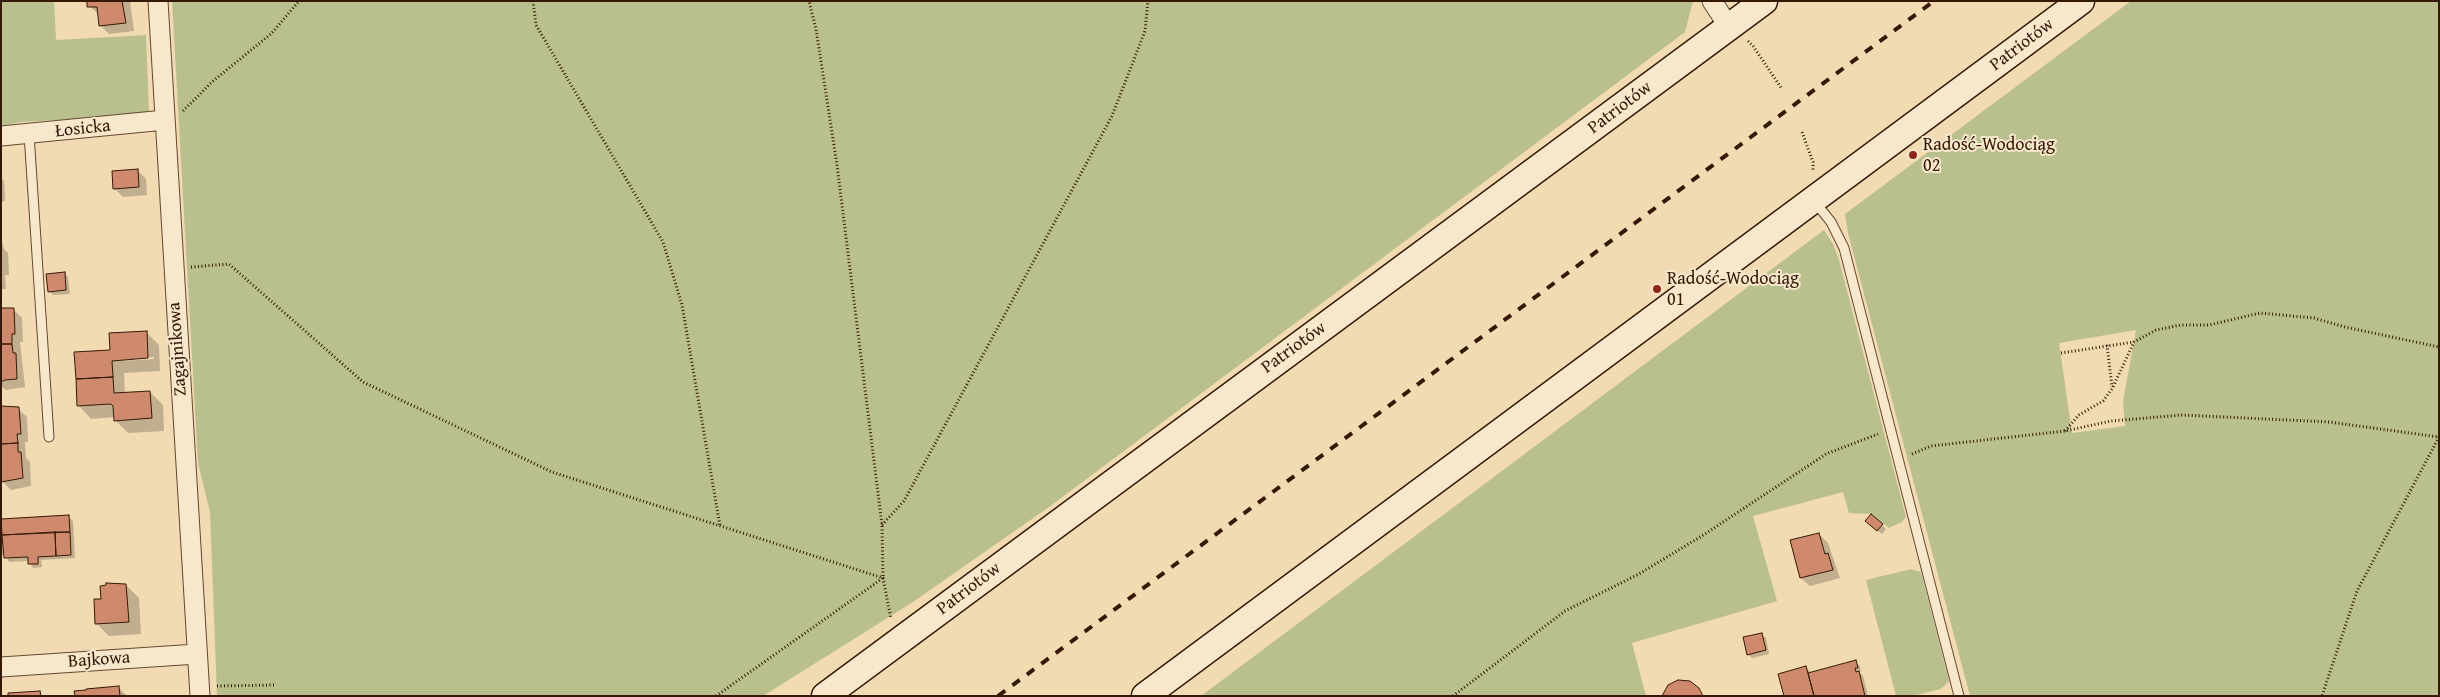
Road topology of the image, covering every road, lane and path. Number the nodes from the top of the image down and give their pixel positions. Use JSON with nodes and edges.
{"nodes":[{"id":1,"x":158,"y":1,"type":"edge"},
{"id":2,"x":299,"y":1,"type":"edge"},
{"id":3,"x":533,"y":1,"type":"edge"},
{"id":4,"x":809,"y":1,"type":"edge"},
{"id":5,"x":1148,"y":1,"type":"edge"},
{"id":6,"x":1712,"y":1,"type":"edge"},
{"id":7,"x":1764,"y":1,"type":"edge"},
{"id":8,"x":2081,"y":1,"type":"edge"},
{"id":9,"x":1729,"y":27,"type":"junction"},
{"id":10,"x":1782,"y":89,"type":"dead end"},
{"id":11,"x":165,"y":120,"type":"junction"},
{"id":12,"x":1802,"y":132,"type":"dead end"},
{"id":13,"x":29,"y":134,"type":"junction"},
{"id":14,"x":1,"y":136,"type":"edge"},
{"id":15,"x":1813,"y":200,"type":"junction"},
{"id":16,"x":173,"y":268,"type":"junction"},
{"id":17,"x":2134,"y":342,"type":"junction"},
{"id":18,"x":2107,"y":345,"type":"junction"},
{"id":19,"x":2439,"y":347,"type":"edge"},
{"id":20,"x":2061,"y":353,"type":"dead end"},
{"id":21,"x":2112,"y":389,"type":"junction"},
{"id":22,"x":1890,"y":430,"type":"junction"},
{"id":23,"x":2065,"y":432,"type":"junction"},
{"id":24,"x":49,"y":437,"type":"dead end"},
{"id":25,"x":2439,"y":437,"type":"edge"},
{"id":26,"x":1900,"y":464,"type":"junction"},
{"id":27,"x":882,"y":525,"type":"junction"},
{"id":28,"x":720,"y":526,"type":"junction"},
{"id":29,"x":882,"y":578,"type":"junction"},
{"id":30,"x":894,"y":645,"type":"junction"},
{"id":31,"x":197,"y":654,"type":"junction"},
{"id":32,"x":1,"y":667,"type":"edge"},
{"id":33,"x":276,"y":685,"type":"dead end"},
{"id":34,"x":199,"y":691,"type":"edge"},
{"id":35,"x":716,"y":696,"type":"edge"},
{"id":36,"x":825,"y":696,"type":"edge"},
{"id":37,"x":1144,"y":696,"type":"edge"},
{"id":38,"x":1453,"y":696,"type":"edge"},
{"id":39,"x":1959,"y":696,"type":"edge"},
{"id":40,"x":2322,"y":696,"type":"edge"}],
"edges":[{"from":1,"to":11,"type":"street","name":"Zagajnikowa"},
{"from":2,"to":11,"type":"path"},
{"from":3,"to":28,"type":"path"},
{"from":4,"to":27,"type":"path"},
{"from":5,"to":27,"type":"path"},
{"from":6,"to":9,"type":"street"},
{"from":7,"to":9,"type":"main road","name":"Patriotów"},
{"from":8,"to":15,"type":"main road","name":"Patriotów"},
{"from":9,"to":10,"type":"path"},
{"from":9,"to":30,"type":"main road","name":"Patriotów"},
{"from":11,"to":13,"type":"street","name":"Łosicka"},
{"from":11,"to":16,"type":"street","name":"Zagajnikowa"},
{"from":12,"to":15,"type":"path"},
{"from":13,"to":14,"type":"street","name":"Łosicka"},
{"from":13,"to":24,"type":"lane"},
{"from":15,"to":22,"type":"lane"},
{"from":15,"to":37,"type":"main road","name":"Patriotów"},
{"from":16,"to":28,"type":"path"},
{"from":16,"to":31,"type":"street","name":"Zagajnikowa"},
{"from":17,"to":18,"type":"path"},
{"from":17,"to":19,"type":"path"},
{"from":17,"to":21,"type":"path"},
{"from":18,"to":20,"type":"path"},
{"from":18,"to":21,"type":"path"},
{"from":21,"to":23,"type":"path"},
{"from":22,"to":26,"type":"lane"},
{"from":22,"to":38,"type":"path"},
{"from":23,"to":25,"type":"path"},
{"from":23,"to":26,"type":"path"},
{"from":25,"to":40,"type":"path"},
{"from":26,"to":39,"type":"lane"},
{"from":27,"to":29,"type":"path"},
{"from":28,"to":29,"type":"path"},
{"from":29,"to":30,"type":"path"},
{"from":29,"to":35,"type":"path"},
{"from":30,"to":36,"type":"main road","name":"Patriotów"},
{"from":31,"to":32,"type":"street","name":"Bajkowa"},
{"from":31,"to":34,"type":"street","name":"Zagajnikowa"},
{"from":33,"to":34,"type":"path"}]}
